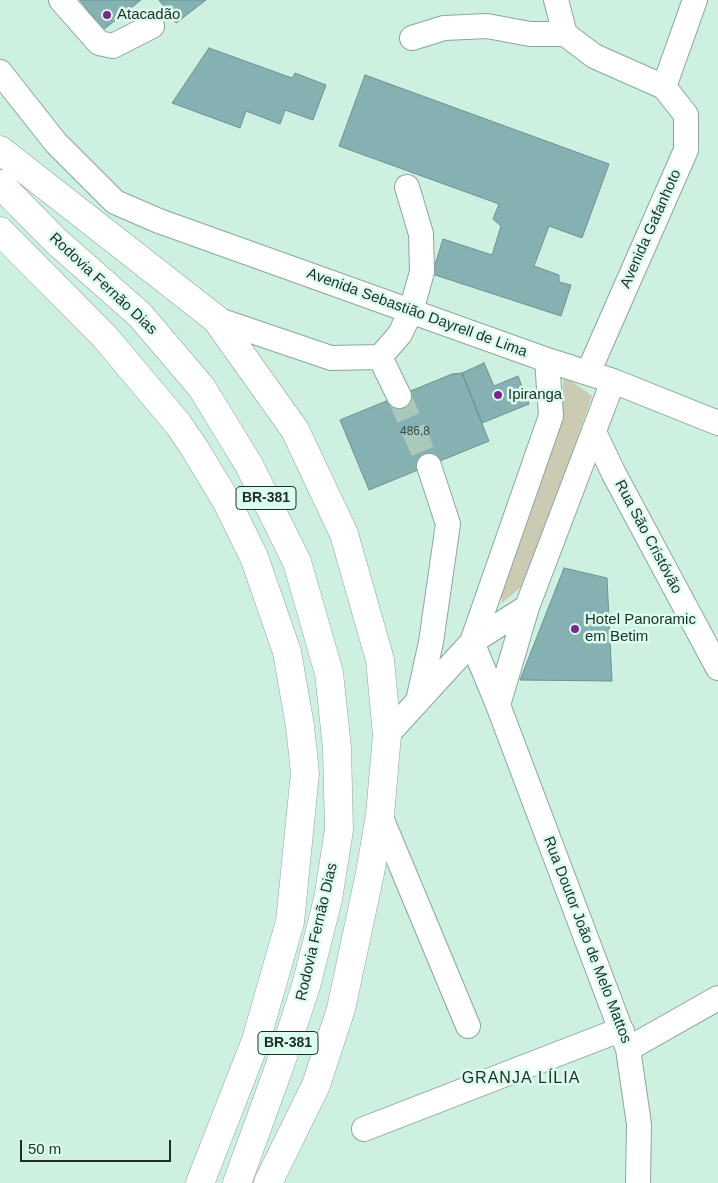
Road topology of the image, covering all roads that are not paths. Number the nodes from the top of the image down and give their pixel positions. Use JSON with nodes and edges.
{"nodes":[{"id":1,"x":62,"y":0,"type":"edge"},
{"id":2,"x":556,"y":0,"type":"edge"},
{"id":3,"x":695,"y":0,"type":"edge"},
{"id":4,"x":152,"y":26,"type":"dead end"},
{"id":5,"x":565,"y":34,"type":"junction"},
{"id":6,"x":412,"y":38,"type":"dead end"},
{"id":7,"x":0,"y":72,"type":"edge"},
{"id":8,"x":664,"y":87,"type":"junction"},
{"id":9,"x":0,"y":150,"type":"edge"},
{"id":10,"x":0,"y":184,"type":"edge"},
{"id":11,"x":407,"y":186,"type":"dead end"},
{"id":12,"x":0,"y":231,"type":"edge"},
{"id":13,"x":411,"y":311,"type":"junction"},
{"id":14,"x":216,"y":318,"type":"junction"},
{"id":15,"x":380,"y":358,"type":"junction"},
{"id":16,"x":547,"y":360,"type":"junction"},
{"id":17,"x":588,"y":373,"type":"junction"},
{"id":18,"x":613,"y":381,"type":"junction"},
{"id":19,"x":399,"y":396,"type":"tunnel mouth"},
{"id":20,"x":718,"y":423,"type":"edge"},
{"id":21,"x":594,"y":432,"type":"junction"},
{"id":22,"x":429,"y":466,"type":"tunnel mouth"},
{"id":23,"x":527,"y":607,"type":"junction"},
{"id":24,"x":472,"y":642,"type":"junction"},
{"id":25,"x":718,"y":668,"type":"edge"},
{"id":26,"x":418,"y":701,"type":"junction"},
{"id":27,"x":498,"y":705,"type":"junction"},
{"id":28,"x":387,"y":735,"type":"junction"},
{"id":29,"x":380,"y":814,"type":"junction"},
{"id":30,"x":718,"y":998,"type":"edge"},
{"id":31,"x":468,"y":1026,"type":"dead end"},
{"id":32,"x":625,"y":1040,"type":"junction"},
{"id":33,"x":364,"y":1129,"type":"dead end"},
{"id":34,"x":200,"y":1183,"type":"edge"},
{"id":35,"x":237,"y":1183,"type":"edge"},
{"id":36,"x":268,"y":1183,"type":"edge"},
{"id":37,"x":638,"y":1183,"type":"edge"}],
"edges":[{"from":1,"to":4,"type":"street"},
{"from":2,"to":5,"type":"street"},
{"from":3,"to":8,"type":"street"},
{"from":5,"to":6,"type":"street"},
{"from":5,"to":8,"type":"street","name":"Avenida Gafanhoto"},
{"from":7,"to":13,"type":"street","name":"Avenida Sebastião Dayrell de Lima"},
{"from":8,"to":17,"type":"street","name":"Avenida Gafanhoto"},
{"from":9,"to":14,"type":"main road"},
{"from":10,"to":35,"type":"main road","name":"Rodovia Fernão Dias","number":"BR-381"},
{"from":11,"to":13,"type":"street"},
{"from":12,"to":34,"type":"main road","name":"Rodovia Fernão Dias","number":"BR-381"},
{"from":13,"to":15,"type":"street"},
{"from":13,"to":16,"type":"street","name":"Avenida Sebastião Dayrell de Lima"},
{"from":14,"to":15,"type":"street"},
{"from":14,"to":28,"type":"main road"},
{"from":15,"to":19,"type":"street"},
{"from":16,"to":17,"type":"street","name":"Avenida Sebastião Dayrell de Lima"},
{"from":16,"to":24,"type":"street"},
{"from":17,"to":18,"type":"street","name":"Avenida Sebastião Dayrell de Lima"},
{"from":18,"to":20,"type":"street","name":"Avenida Sebastião Dayrell de Lima"},
{"from":18,"to":21,"type":"street"},
{"from":21,"to":23,"type":"street"},
{"from":21,"to":25,"type":"street","name":"Rua São Cristóvão"},
{"from":22,"to":26,"type":"street"},
{"from":23,"to":24,"type":"street"},
{"from":23,"to":27,"type":"street"},
{"from":24,"to":26,"type":"street"},
{"from":24,"to":27,"type":"street","name":"Rua Doutor João de Melo Mattos"},
{"from":26,"to":28,"type":"street"},
{"from":27,"to":32,"type":"street","name":"Rua Doutor João de Melo Mattos"},
{"from":28,"to":29,"type":"main road"},
{"from":29,"to":31,"type":"street"},
{"from":29,"to":36,"type":"main road"},
{"from":30,"to":32,"type":"street"},
{"from":32,"to":33,"type":"street"},
{"from":32,"to":37,"type":"street","name":"Rua Doutor João de Melo Mattos"}]}
